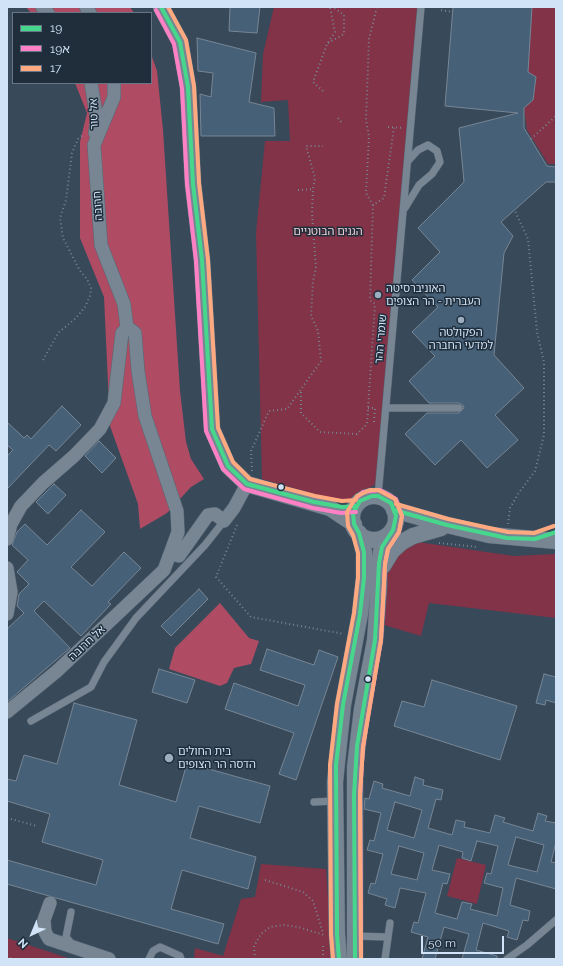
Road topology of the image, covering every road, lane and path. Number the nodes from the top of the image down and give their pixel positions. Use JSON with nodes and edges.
{"nodes":[{"id":1,"x":161,"y":7,"type":"edge"},
{"id":2,"x":330,"y":7,"type":"edge"},
{"id":3,"x":334,"y":7,"type":"edge"},
{"id":4,"x":377,"y":7,"type":"edge"},
{"id":5,"x":421,"y":7,"type":"edge"},
{"id":6,"x":440,"y":7,"type":"edge"},
{"id":7,"x":453,"y":12,"type":"dead end"},
{"id":8,"x":327,"y":44,"type":"junction"},
{"id":9,"x":556,"y":65,"type":"edge"},
{"id":10,"x":556,"y":78,"type":"edge"},
{"id":11,"x":91,"y":84,"type":"edge"},
{"id":12,"x":114,"y":84,"type":"edge"},
{"id":13,"x":323,"y":91,"type":"dead end"},
{"id":14,"x":556,"y":116,"type":"edge"},
{"id":15,"x":338,"y":118,"type":"dead end"},
{"id":16,"x":341,"y":122,"type":"junction"},
{"id":17,"x":346,"y":123,"type":"dead end"},
{"id":18,"x":339,"y":125,"type":"dead end"},
{"id":19,"x":96,"y":126,"type":"junction"},
{"id":20,"x":388,"y":127,"type":"dead end"},
{"id":21,"x":394,"y":127,"type":"junction"},
{"id":22,"x":411,"y":129,"type":"junction"},
{"id":23,"x":531,"y":139,"type":"dead end"},
{"id":24,"x":94,"y":145,"type":"junction"},
{"id":25,"x":323,"y":146,"type":"dead end"},
{"id":26,"x":408,"y":161,"type":"junction"},
{"id":27,"x":313,"y":189,"type":"junction"},
{"id":28,"x":298,"y":190,"type":"dead end"},
{"id":29,"x":374,"y":205,"type":"junction"},
{"id":30,"x":403,"y":210,"type":"junction"},
{"id":31,"x":515,"y":211,"type":"dead end"},
{"id":32,"x":127,"y":328,"type":"junction"},
{"id":33,"x":43,"y":360,"type":"dead end"},
{"id":34,"x":301,"y":392,"type":"junction"},
{"id":35,"x":368,"y":408,"type":"junction"},
{"id":36,"x":386,"y":408,"type":"junction"},
{"id":37,"x":459,"y":408,"type":"dead end"},
{"id":38,"x":374,"y":422,"type":"dead end"},
{"id":39,"x":250,"y":484,"type":"junction"},
{"id":40,"x":378,"y":496,"type":"junction"},
{"id":41,"x":314,"y":502,"type":"junction"},
{"id":42,"x":356,"y":506,"type":"junction"},
{"id":43,"x":394,"y":510,"type":"junction"},
{"id":44,"x":224,"y":521,"type":"junction"},
{"id":45,"x":239,"y":521,"type":"dead end"},
{"id":46,"x":356,"y":528,"type":"junction"},
{"id":47,"x":392,"y":531,"type":"junction"},
{"id":48,"x":471,"y":531,"type":"junction"},
{"id":49,"x":556,"y":532,"type":"edge"},
{"id":50,"x":439,"y":535,"type":"junction"},
{"id":51,"x":507,"y":538,"type":"junction"},
{"id":52,"x":7,"y":539,"type":"edge"},
{"id":53,"x":535,"y":539,"type":"junction"},
{"id":54,"x":556,"y":541,"type":"edge"},
{"id":55,"x":483,"y":547,"type":"dead end"},
{"id":56,"x":170,"y":554,"type":"junction"},
{"id":57,"x":7,"y":568,"type":"edge"},
{"id":58,"x":379,"y":585,"type":"junction"},
{"id":59,"x":7,"y":613,"type":"edge"},
{"id":60,"x":357,"y":637,"type":"junction"},
{"id":61,"x":7,"y":712,"type":"edge"},
{"id":62,"x":32,"y":721,"type":"dead end"},
{"id":63,"x":335,"y":800,"type":"junction"},
{"id":64,"x":314,"y":802,"type":"dead end"},
{"id":65,"x":7,"y":818,"type":"edge"},
{"id":66,"x":37,"y":826,"type":"dead end"},
{"id":67,"x":265,"y":880,"type":"dead end"},
{"id":68,"x":50,"y":903,"type":"dead end"},
{"id":69,"x":71,"y":912,"type":"dead end"},
{"id":70,"x":556,"y":920,"type":"edge"},
{"id":71,"x":390,"y":923,"type":"dead end"},
{"id":72,"x":354,"y":936,"type":"junction"},
{"id":73,"x":388,"y":937,"type":"junction"},
{"id":74,"x":323,"y":943,"type":"dead end"},
{"id":75,"x":83,"y":950,"type":"junction"},
{"id":76,"x":7,"y":955,"type":"edge"},
{"id":77,"x":11,"y":959,"type":"edge"},
{"id":78,"x":109,"y":959,"type":"edge"},
{"id":79,"x":148,"y":959,"type":"edge"},
{"id":80,"x":181,"y":959,"type":"edge"},
{"id":81,"x":255,"y":959,"type":"edge"},
{"id":82,"x":323,"y":959,"type":"edge"},
{"id":83,"x":339,"y":959,"type":"edge"},
{"id":84,"x":355,"y":959,"type":"edge"},
{"id":85,"x":385,"y":959,"type":"edge"},
{"id":86,"x":507,"y":959,"type":"edge"}],
"edges":[{"from":1,"to":39,"type":"street"},
{"from":2,"to":8,"type":"path"},
{"from":3,"to":8,"type":"path"},
{"from":4,"to":29,"type":"path"},
{"from":5,"to":22,"type":"lane","name":"שומרי ההר"},
{"from":6,"to":7,"type":"path"},
{"from":8,"to":13,"type":"path"},
{"from":9,"to":10,"type":"path"},
{"from":11,"to":19,"type":"street","name":"אל טור"},
{"from":12,"to":24,"type":"street","name":"חרובה"},
{"from":14,"to":23,"type":"path"},
{"from":15,"to":16,"type":"path"},
{"from":16,"to":17,"type":"path"},
{"from":16,"to":18,"type":"path"},
{"from":19,"to":24,"type":"street","name":"אל טור"},
{"from":19,"to":33,"type":"path"},
{"from":20,"to":21,"type":"path"},
{"from":21,"to":22,"type":"path"},
{"from":21,"to":29,"type":"path"},
{"from":22,"to":26,"type":"lane","name":"שומרי ההר"},
{"from":24,"to":32,"type":"street","name":"חרובה"},
{"from":25,"to":27,"type":"path"},
{"from":26,"to":30,"type":"lane","name":"שומרי ההר"},
{"from":26,"to":30,"type":"lane"},
{"from":27,"to":28,"type":"path"},
{"from":27,"to":34,"type":"path"},
{"from":29,"to":35,"type":"path"},
{"from":30,"to":36,"type":"lane","name":"שומרי ההר"},
{"from":31,"to":51,"type":"path"},
{"from":32,"to":52,"type":"street"},
{"from":32,"to":56,"type":"street"},
{"from":34,"to":35,"type":"path"},
{"from":34,"to":39,"type":"path"},
{"from":35,"to":38,"type":"path"},
{"from":36,"to":37,"type":"lane"},
{"from":36,"to":40,"type":"lane","name":"שומרי ההר"},
{"from":39,"to":41,"type":"street"},
{"from":39,"to":44,"type":"street"},
{"from":40,"to":42,"type":"street"},
{"from":40,"to":43,"type":"street"},
{"from":41,"to":42,"type":"street"},
{"from":41,"to":46,"type":"street"},
{"from":42,"to":46,"type":"street"},
{"from":43,"to":47,"type":"street"},
{"from":43,"to":48,"type":"street"},
{"from":44,"to":56,"type":"street"},
{"from":44,"to":62,"type":"lane"},
{"from":45,"to":60,"type":"path"},
{"from":46,"to":47,"type":"street"},
{"from":46,"to":60,"type":"street"},
{"from":47,"to":50,"type":"street"},
{"from":47,"to":58,"type":"street"},
{"from":48,"to":50,"type":"street"},
{"from":48,"to":51,"type":"street"},
{"from":49,"to":53,"type":"street"},
{"from":50,"to":55,"type":"path"},
{"from":50,"to":58,"type":"street"},
{"from":51,"to":53,"type":"street"},
{"from":53,"to":54,"type":"street"},
{"from":56,"to":61,"type":"street","name":"אל חרובה"},
{"from":57,"to":59,"type":"street"},
{"from":58,"to":72,"type":"street"},
{"from":60,"to":63,"type":"street"},
{"from":63,"to":64,"type":"lane"},
{"from":63,"to":83,"type":"street"},
{"from":65,"to":66,"type":"path"},
{"from":67,"to":81,"type":"path"},
{"from":68,"to":75,"type":"street"},
{"from":69,"to":75,"type":"lane"},
{"from":70,"to":86,"type":"lane"},
{"from":71,"to":73,"type":"lane"},
{"from":72,"to":73,"type":"lane"},
{"from":72,"to":84,"type":"street"},
{"from":73,"to":85,"type":"lane"},
{"from":74,"to":82,"type":"path"},
{"from":75,"to":78,"type":"street"},
{"from":76,"to":77,"type":"path"},
{"from":79,"to":80,"type":"lane"}]}
